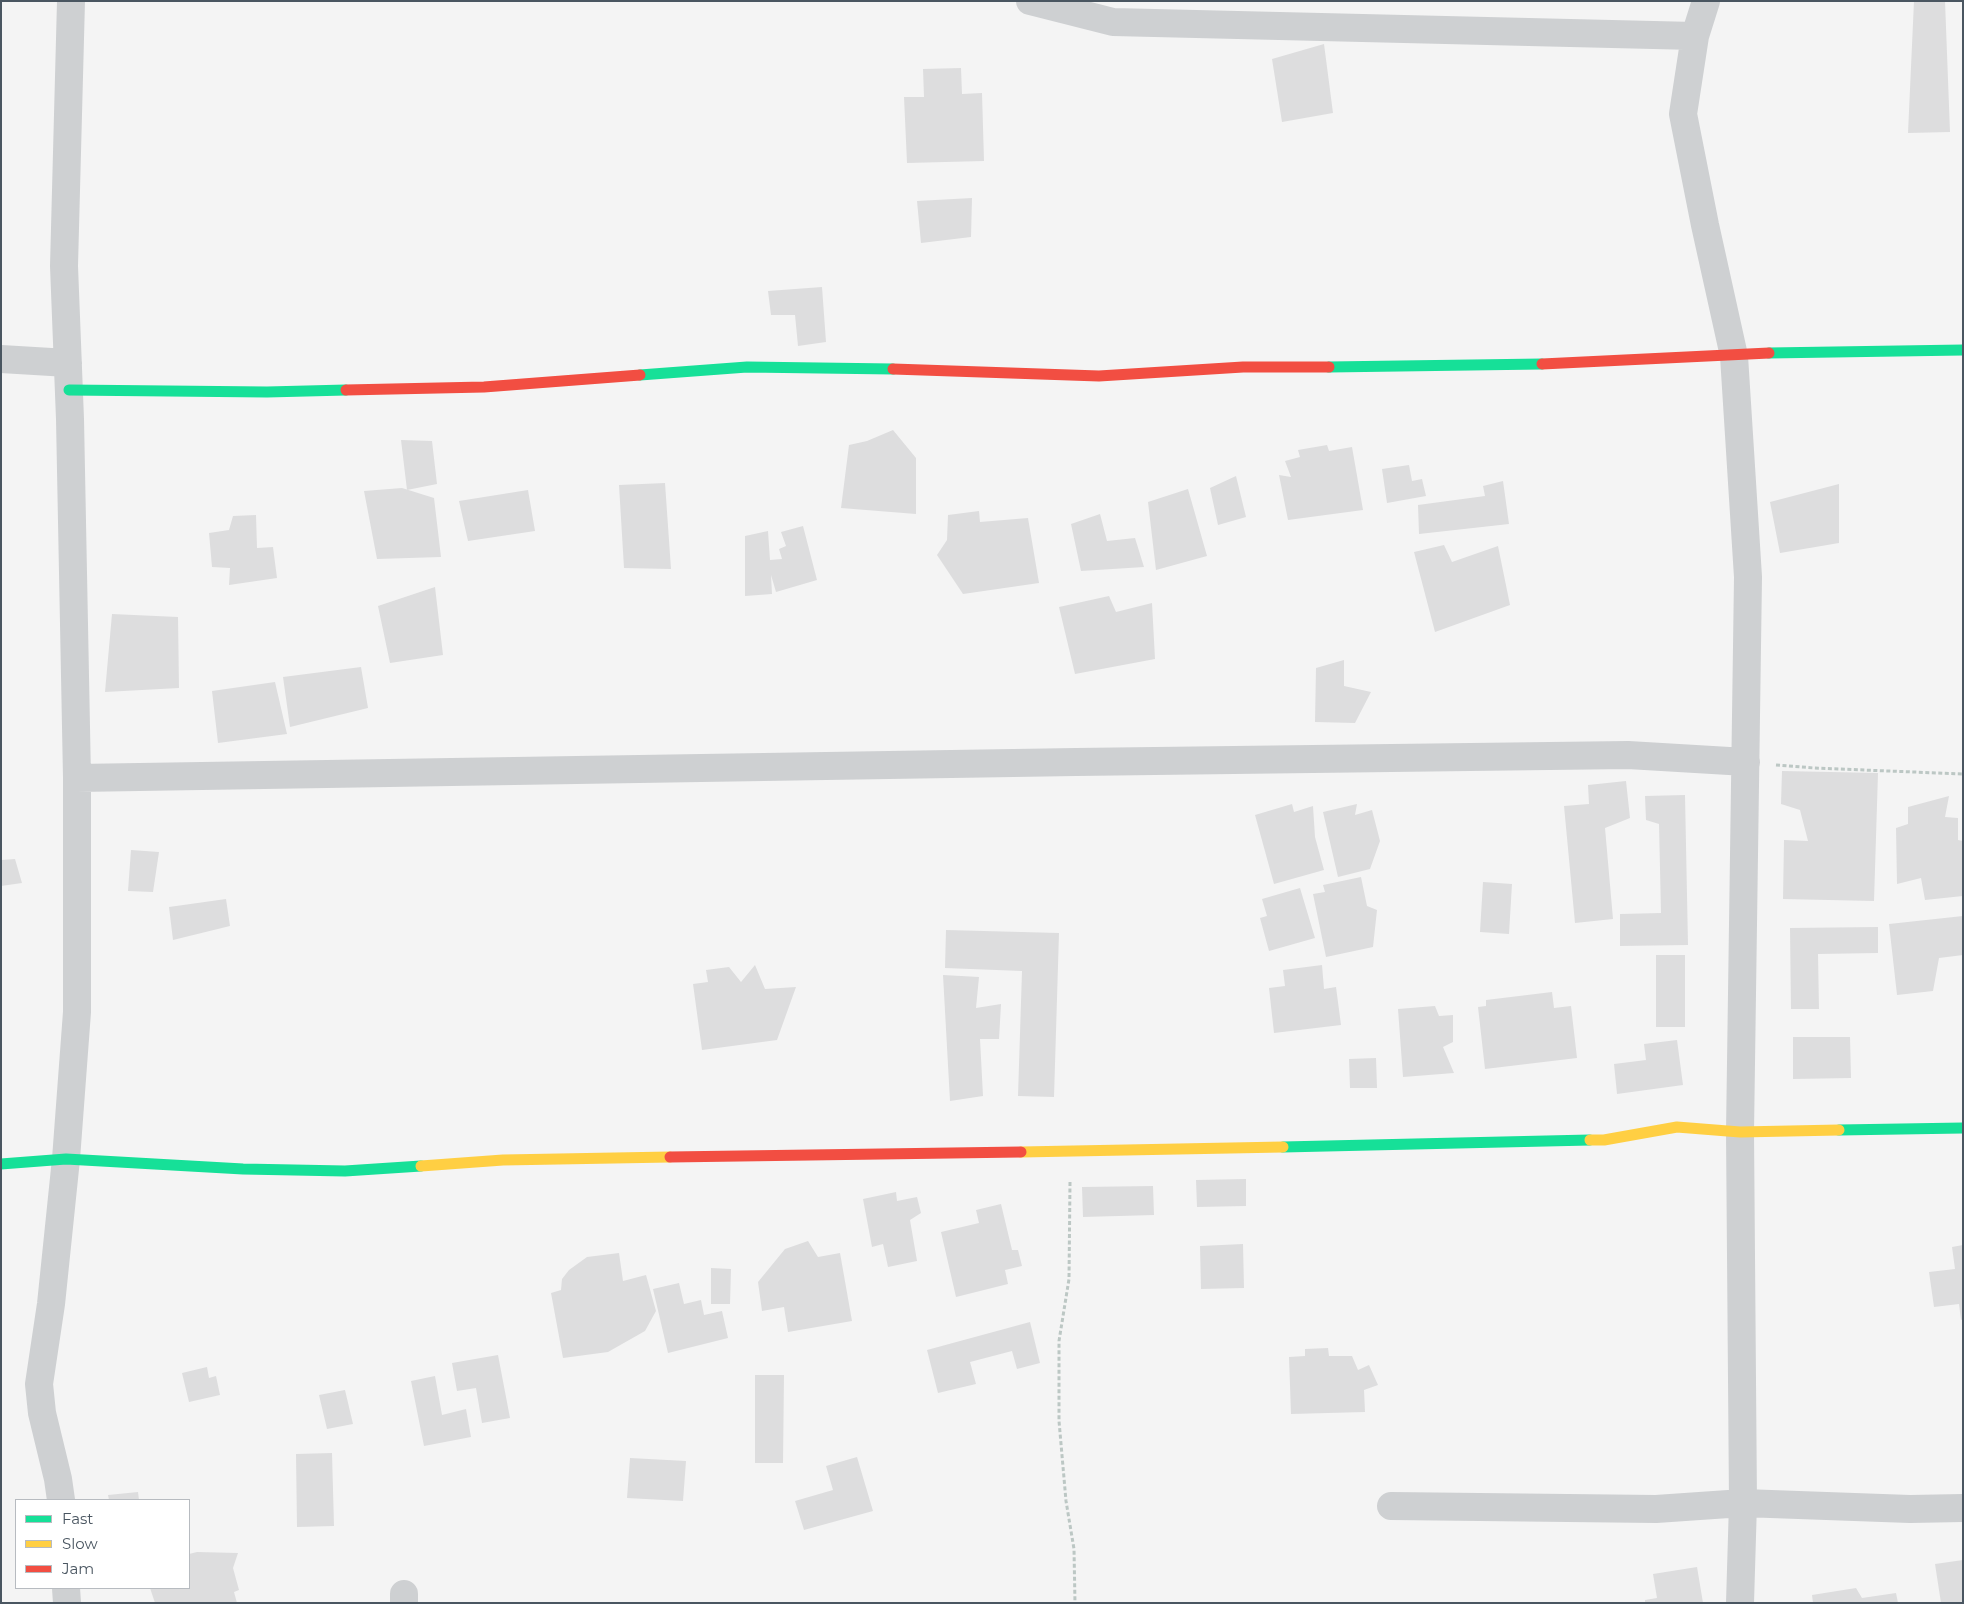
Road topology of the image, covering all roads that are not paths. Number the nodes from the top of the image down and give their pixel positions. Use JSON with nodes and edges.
{"nodes":[{"id":1,"x":71,"y":1,"type":"edge"},
{"id":2,"x":1030,"y":1,"type":"edge"},
{"id":3,"x":1706,"y":1,"type":"edge"},
{"id":4,"x":1695,"y":36,"type":"junction"},
{"id":5,"x":1963,"y":350,"type":"edge"},
{"id":6,"x":1734,"y":356,"type":"junction"},
{"id":7,"x":1,"y":359,"type":"edge"},
{"id":8,"x":69,"y":376,"type":"junction"},
{"id":9,"x":1746,"y":762,"type":"junction"},
{"id":10,"x":77,"y":778,"type":"junction"},
{"id":11,"x":1963,"y":1128,"type":"edge"},
{"id":12,"x":1740,"y":1132,"type":"junction"},
{"id":13,"x":66,"y":1159,"type":"junction"},
{"id":14,"x":1,"y":1164,"type":"edge"},
{"id":15,"x":61,"y":1499,"type":"edge"},
{"id":16,"x":1743,"y":1503,"type":"junction"},
{"id":17,"x":1391,"y":1506,"type":"dead end"},
{"id":18,"x":1963,"y":1508,"type":"edge"},
{"id":19,"x":66,"y":1589,"type":"edge"},
{"id":20,"x":67,"y":1603,"type":"edge"},
{"id":21,"x":1740,"y":1603,"type":"edge"}],
"edges":[{"from":1,"to":8,"type":"street"},
{"from":2,"to":4,"type":"street"},
{"from":3,"to":4,"type":"street"},
{"from":4,"to":6,"type":"street"},
{"from":5,"to":6,"type":"street"},
{"from":6,"to":8,"type":"street"},
{"from":6,"to":9,"type":"street"},
{"from":7,"to":8,"type":"street"},
{"from":8,"to":10,"type":"street"},
{"from":9,"to":10,"type":"street"},
{"from":9,"to":12,"type":"street"},
{"from":10,"to":13,"type":"street"},
{"from":11,"to":12,"type":"street"},
{"from":12,"to":13,"type":"street"},
{"from":12,"to":16,"type":"street"},
{"from":13,"to":14,"type":"street"},
{"from":13,"to":15,"type":"street"},
{"from":16,"to":17,"type":"street"},
{"from":16,"to":18,"type":"street"},
{"from":16,"to":21,"type":"street"},
{"from":19,"to":20,"type":"street"}]}
